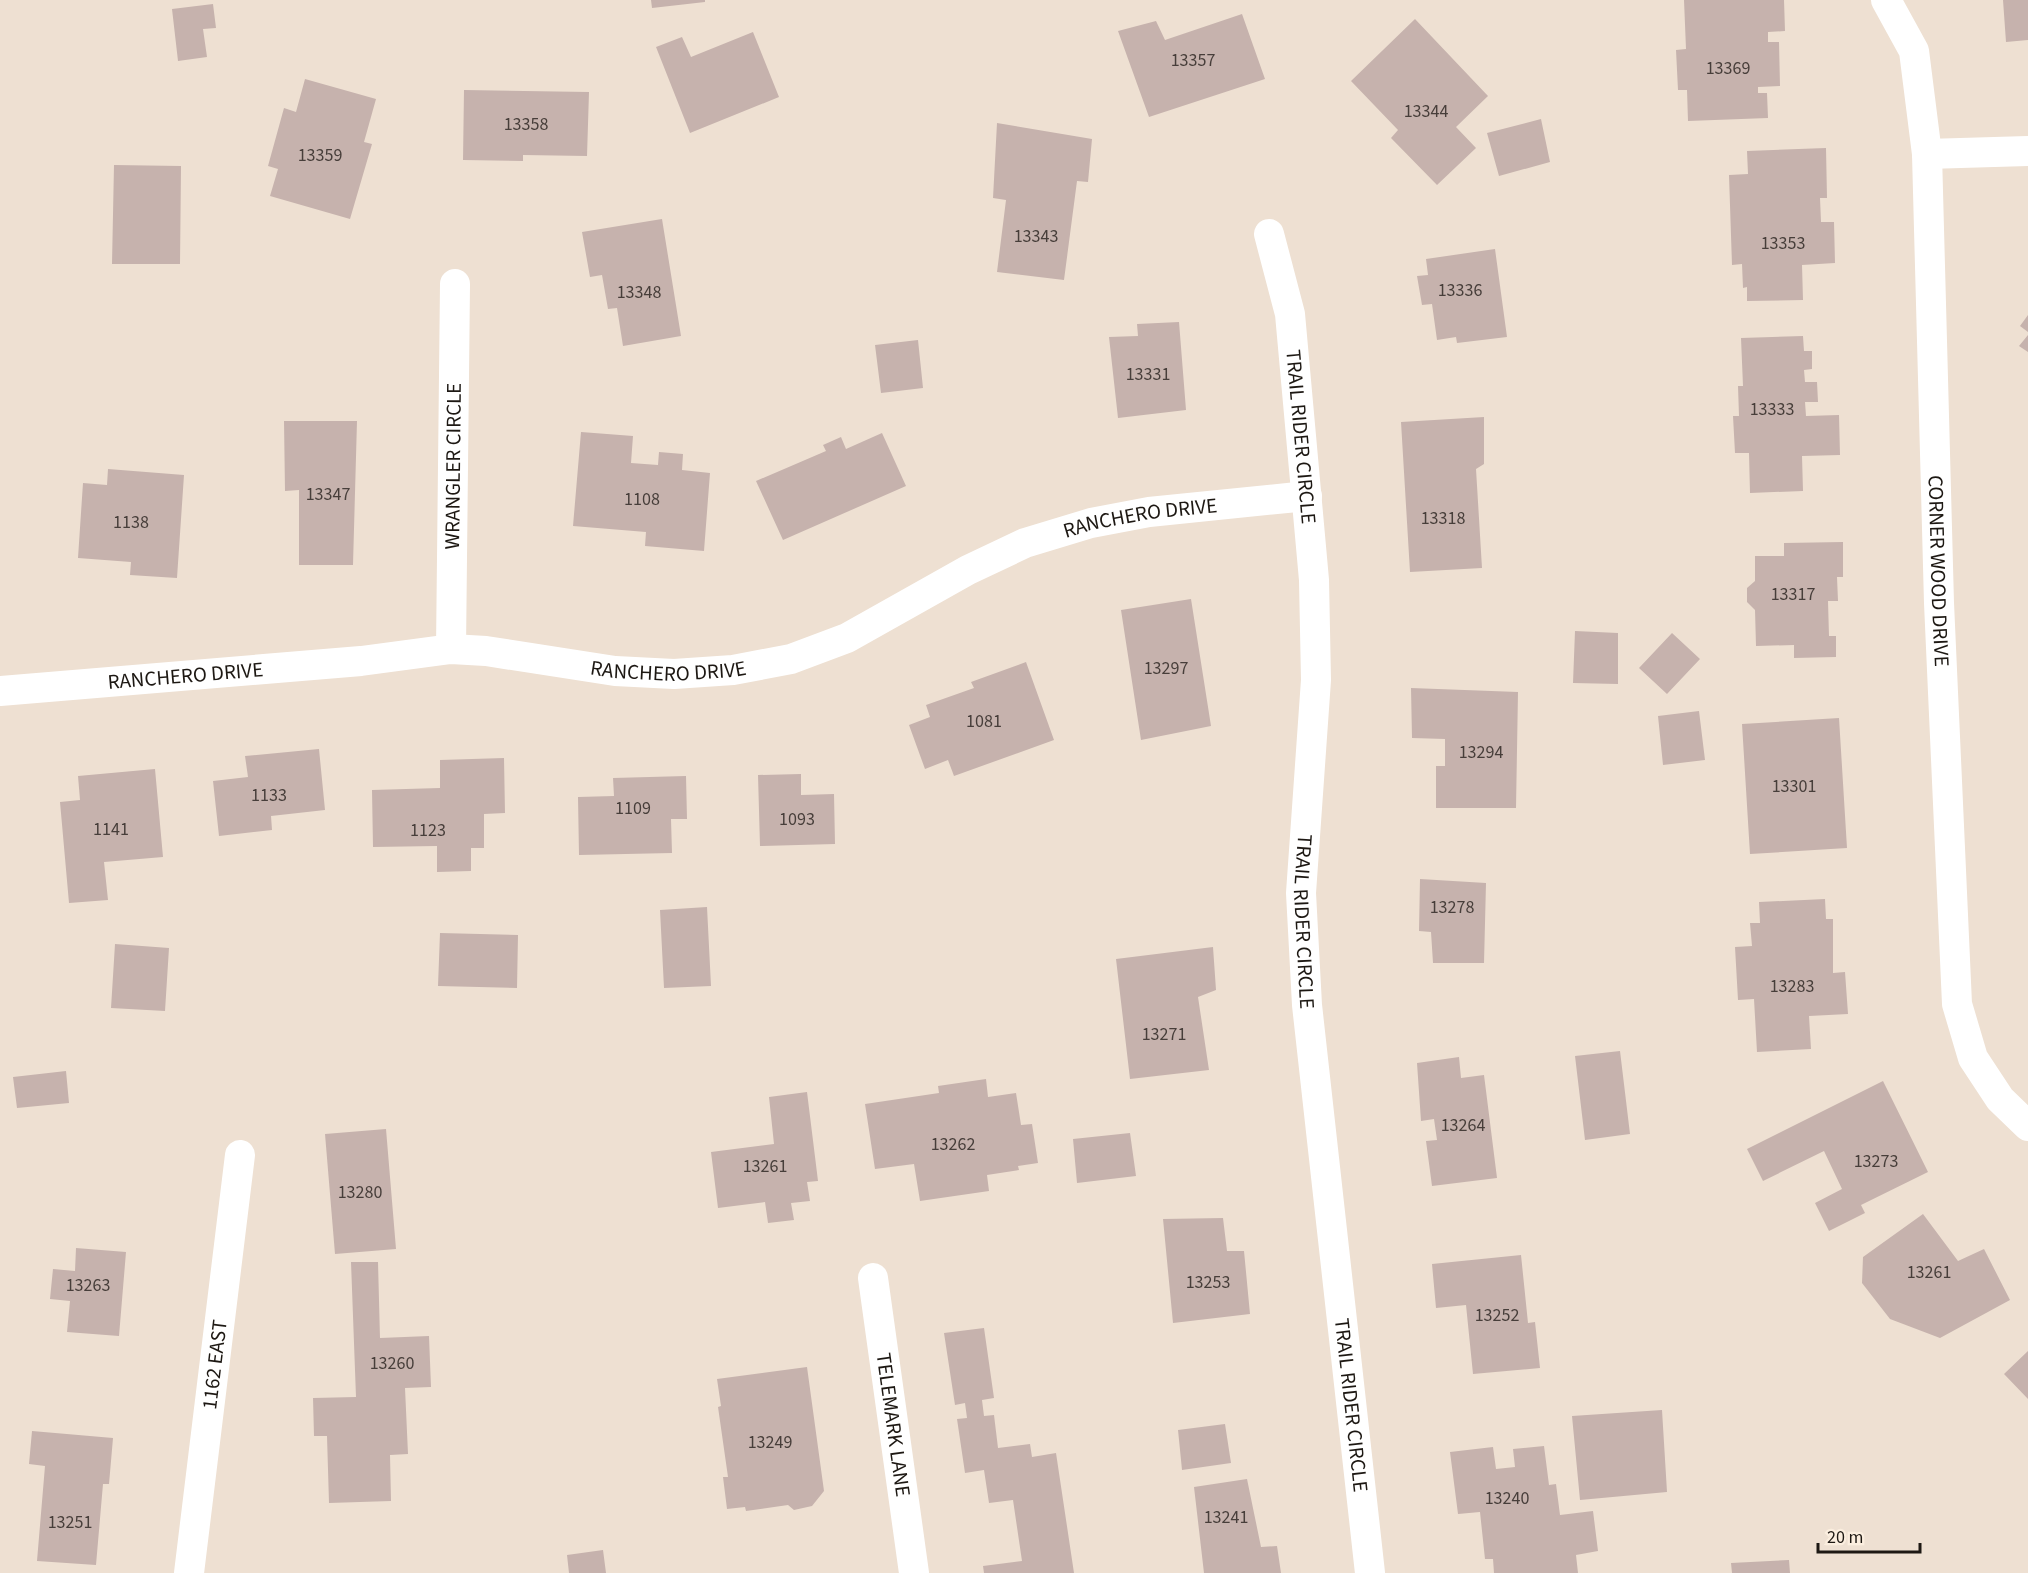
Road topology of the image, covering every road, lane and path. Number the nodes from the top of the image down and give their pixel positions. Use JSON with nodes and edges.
{"nodes":[{"id":1,"x":1886,"y":0,"type":"edge"},
{"id":2,"x":2028,"y":151,"type":"edge"},
{"id":3,"x":1927,"y":154,"type":"junction"},
{"id":4,"x":1269,"y":234,"type":"dead end"},
{"id":5,"x":455,"y":284,"type":"dead end"},
{"id":6,"x":1307,"y":496,"type":"junction"},
{"id":7,"x":452,"y":649,"type":"junction"},
{"id":8,"x":0,"y":691,"type":"edge"},
{"id":9,"x":2028,"y":1126,"type":"edge"},
{"id":10,"x":240,"y":1155,"type":"dead end"},
{"id":11,"x":873,"y":1278,"type":"dead end"},
{"id":12,"x":189,"y":1573,"type":"edge"},
{"id":13,"x":914,"y":1573,"type":"edge"},
{"id":14,"x":1370,"y":1573,"type":"edge"}],
"edges":[{"from":1,"to":3,"type":"street","name":"CORNER WOOD DRIVE"},
{"from":2,"to":3,"type":"street"},
{"from":3,"to":9,"type":"street","name":"CORNER WOOD DRIVE"},
{"from":4,"to":6,"type":"street","name":"TRAIL RIDER CIRCLE"},
{"from":5,"to":7,"type":"street","name":"WRANGLER CIRCLE"},
{"from":6,"to":7,"type":"street","name":"RANCHERO DRIVE"},
{"from":6,"to":14,"type":"street","name":"TRAIL RIDER CIRCLE"},
{"from":7,"to":8,"type":"street","name":"RANCHERO DRIVE"},
{"from":10,"to":12,"type":"street","name":"1162 EAST"},
{"from":11,"to":13,"type":"street","name":"TELEMARK LANE"}]}
